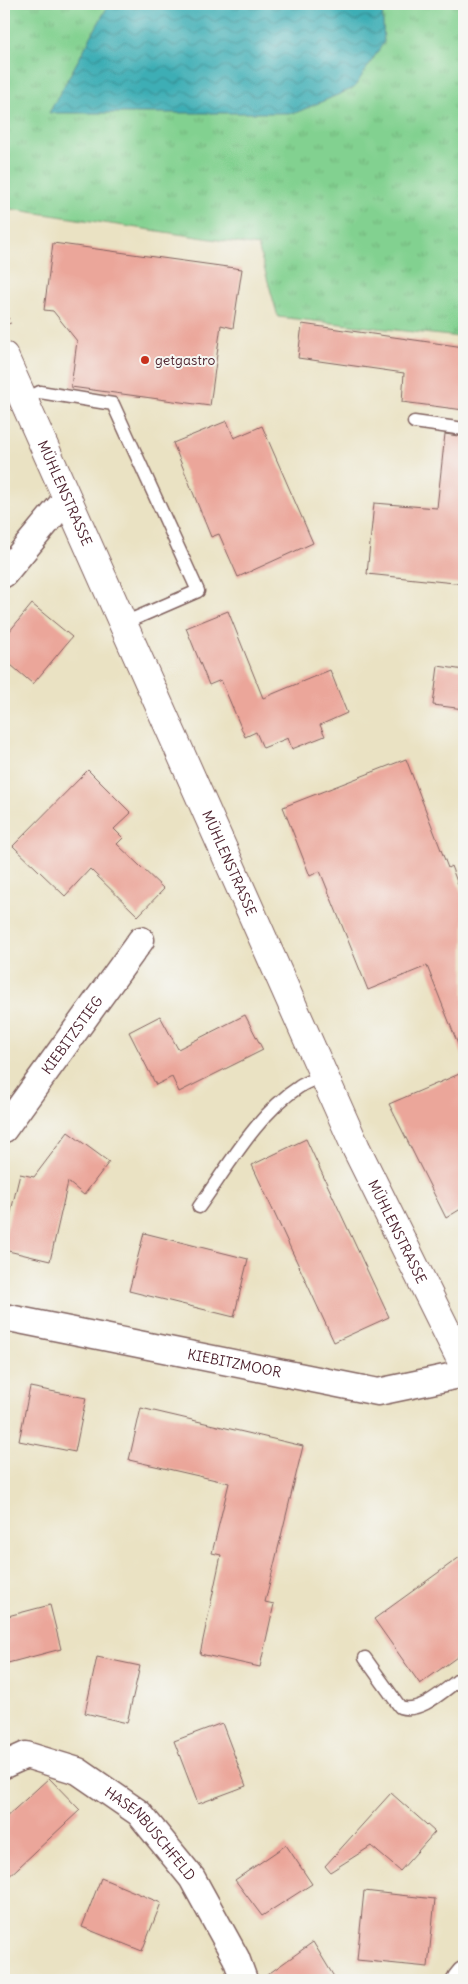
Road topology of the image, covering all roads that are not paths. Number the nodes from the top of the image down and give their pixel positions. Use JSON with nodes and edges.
{"nodes":[{"id":1,"x":4,"y":356,"type":"edge"},
{"id":2,"x":23,"y":401,"type":"junction"},
{"id":3,"x":414,"y":422,"type":"dead end"},
{"id":4,"x":464,"y":429,"type":"edge"},
{"id":5,"x":66,"y":499,"type":"junction"},
{"id":6,"x":4,"y":574,"type":"edge"},
{"id":7,"x":122,"y":624,"type":"junction"},
{"id":8,"x":141,"y":940,"type":"dead end"},
{"id":9,"x":324,"y":1076,"type":"junction"},
{"id":10,"x":4,"y":1129,"type":"edge"},
{"id":11,"x":198,"y":1206,"type":"dead end"},
{"id":12,"x":4,"y":1317,"type":"edge"},
{"id":13,"x":464,"y":1366,"type":"edge"},
{"id":14,"x":464,"y":1374,"type":"edge"},
{"id":15,"x":364,"y":1658,"type":"dead end"},
{"id":16,"x":464,"y":1676,"type":"edge"},
{"id":17,"x":4,"y":1765,"type":"edge"},
{"id":18,"x":464,"y":1975,"type":"edge"},
{"id":19,"x":244,"y":1980,"type":"edge"},
{"id":20,"x":460,"y":1980,"type":"edge"}],
"edges":[{"from":1,"to":2,"type":"main road","name":"MÜHLENSTRASSE"},
{"from":2,"to":5,"type":"main road","name":"MÜHLENSTRASSE"},
{"from":2,"to":7,"type":"lane"},
{"from":3,"to":4,"type":"lane"},
{"from":5,"to":6,"type":"street"},
{"from":5,"to":7,"type":"main road","name":"MÜHLENSTRASSE"},
{"from":7,"to":9,"type":"main road","name":"MÜHLENSTRASSE"},
{"from":8,"to":10,"type":"street","name":"KIEBITZSTIEG"},
{"from":9,"to":11,"type":"lane"},
{"from":9,"to":13,"type":"main road","name":"MÜHLENSTRASSE"},
{"from":12,"to":14,"type":"street","name":"KIEBITZMOOR"},
{"from":15,"to":16,"type":"lane"},
{"from":17,"to":19,"type":"street","name":"HASENBUSCHFELD"},
{"from":18,"to":20,"type":"street"}]}
